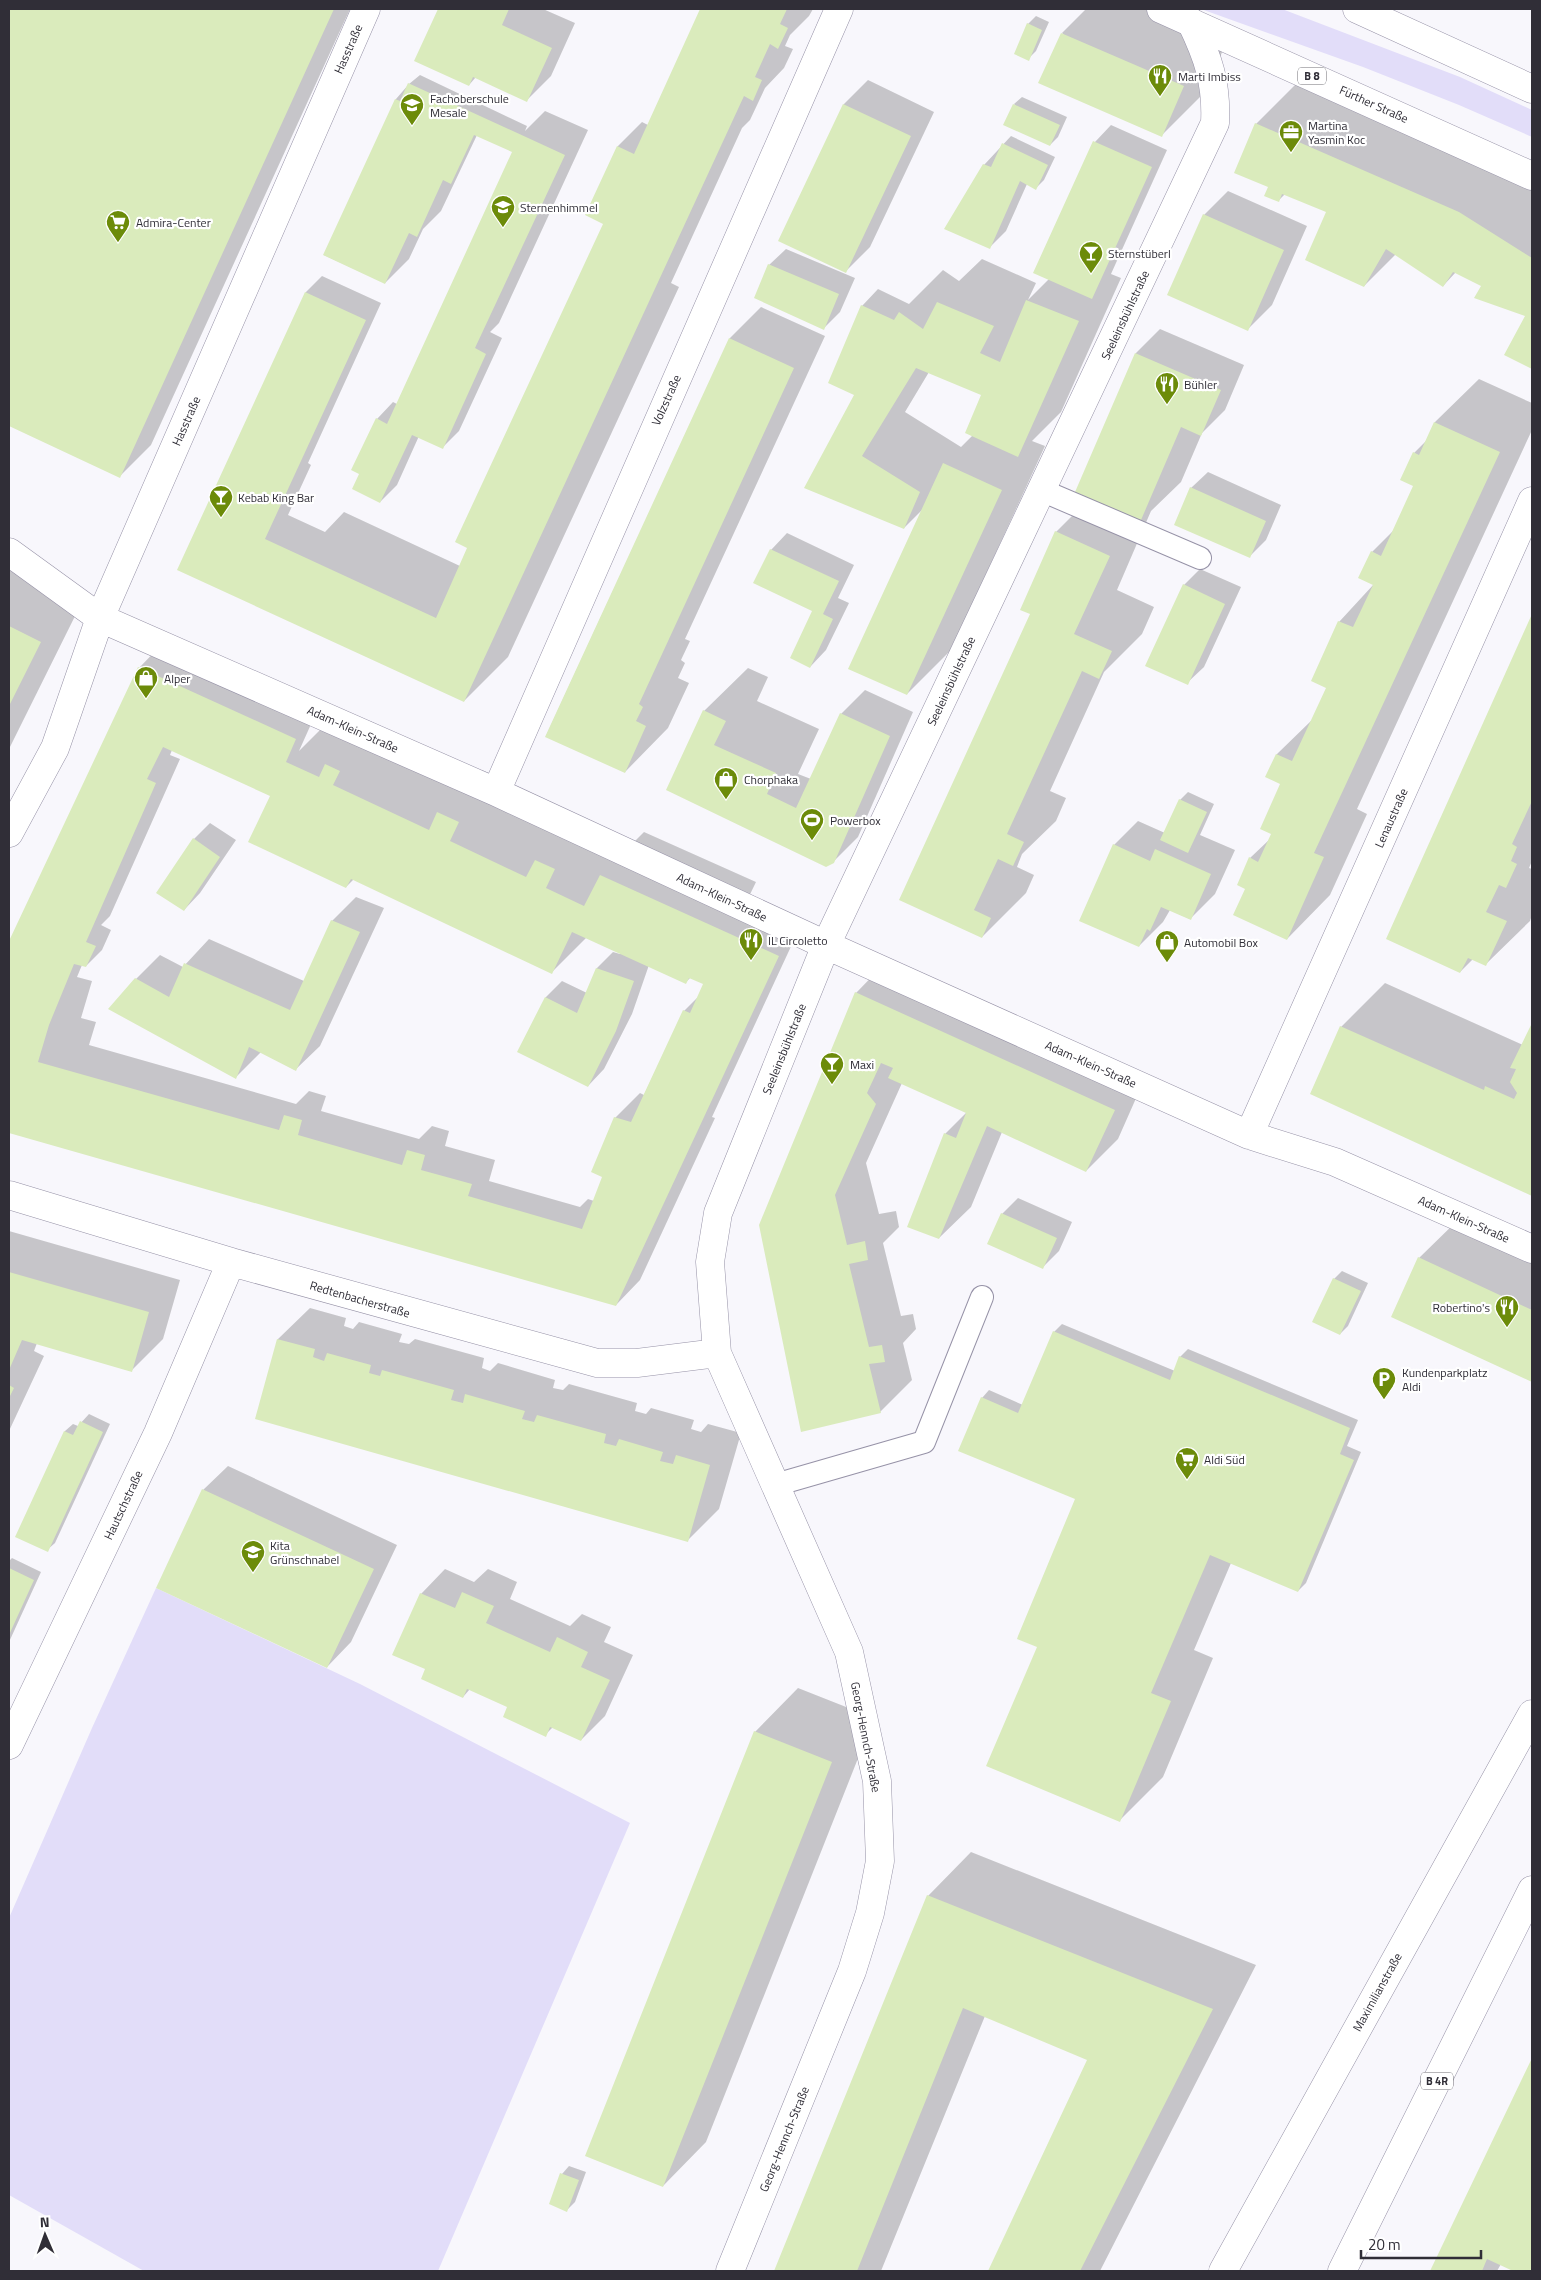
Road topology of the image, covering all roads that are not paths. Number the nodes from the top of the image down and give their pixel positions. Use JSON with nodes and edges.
{"nodes":[{"id":1,"x":366,"y":9,"type":"edge"},
{"id":2,"x":839,"y":9,"type":"edge"},
{"id":3,"x":1161,"y":9,"type":"edge"},
{"id":4,"x":1357,"y":9,"type":"edge"},
{"id":5,"x":1191,"y":22,"type":"junction"},
{"id":6,"x":1532,"y":89,"type":"edge"},
{"id":7,"x":1532,"y":176,"type":"edge"},
{"id":8,"x":1041,"y":490,"type":"junction"},
{"id":9,"x":1532,"y":501,"type":"edge"},
{"id":10,"x":9,"y":552,"type":"edge"},
{"id":11,"x":1200,"y":558,"type":"dead end"},
{"id":12,"x":100,"y":618,"type":"junction"},
{"id":13,"x":496,"y":792,"type":"junction"},
{"id":14,"x":9,"y":833,"type":"edge"},
{"id":15,"x":826,"y":946,"type":"junction"},
{"id":16,"x":1250,"y":1135,"type":"junction"},
{"id":17,"x":9,"y":1195,"type":"edge"},
{"id":18,"x":1532,"y":1249,"type":"edge"},
{"id":19,"x":231,"y":1262,"type":"junction"},
{"id":20,"x":982,"y":1297,"type":"dead end"},
{"id":21,"x":717,"y":1353,"type":"junction"},
{"id":22,"x":774,"y":1485,"type":"junction"},
{"id":23,"x":1532,"y":1714,"type":"edge"},
{"id":24,"x":9,"y":1745,"type":"edge"},
{"id":25,"x":1532,"y":1890,"type":"edge"},
{"id":26,"x":730,"y":2271,"type":"edge"},
{"id":27,"x":1224,"y":2271,"type":"edge"},
{"id":28,"x":1342,"y":2271,"type":"edge"}],
"edges":[{"from":1,"to":12,"type":"street","name":"Hasstraße"},
{"from":2,"to":13,"type":"street","name":"Volzstraße"},
{"from":3,"to":5,"type":"street","name":"Fürther Straße","number":"B 8"},
{"from":4,"to":6,"type":"street"},
{"from":5,"to":7,"type":"street","name":"Fürther Straße","number":"B 8"},
{"from":5,"to":8,"type":"street","name":"Seeleinsbühlstraße"},
{"from":8,"to":11,"type":"lane"},
{"from":8,"to":15,"type":"street","name":"Seeleinsbühlstraße"},
{"from":9,"to":16,"type":"street","name":"Lenaustraße"},
{"from":10,"to":12,"type":"street","name":"Adam-Klein-Straße"},
{"from":12,"to":13,"type":"street","name":"Adam-Klein-Straße"},
{"from":12,"to":14,"type":"street","name":"Hasstraße"},
{"from":13,"to":15,"type":"street","name":"Adam-Klein-Straße"},
{"from":15,"to":16,"type":"street","name":"Adam-Klein-Straße"},
{"from":15,"to":21,"type":"street","name":"Seeleinsbühlstraße"},
{"from":16,"to":18,"type":"street","name":"Adam-Klein-Straße"},
{"from":17,"to":19,"type":"street","name":"Redtenbacherstraße"},
{"from":19,"to":21,"type":"street","name":"Redtenbacherstraße"},
{"from":19,"to":24,"type":"street","name":"Hautschstraße"},
{"from":20,"to":22,"type":"lane"},
{"from":21,"to":22,"type":"street","name":"Georg-Hennch-Straße"},
{"from":22,"to":26,"type":"street","name":"Georg-Hennch-Straße"},
{"from":23,"to":27,"type":"street","name":"Maximilianstraße"},
{"from":25,"to":28,"type":"street","number":"B 4R"}]}
